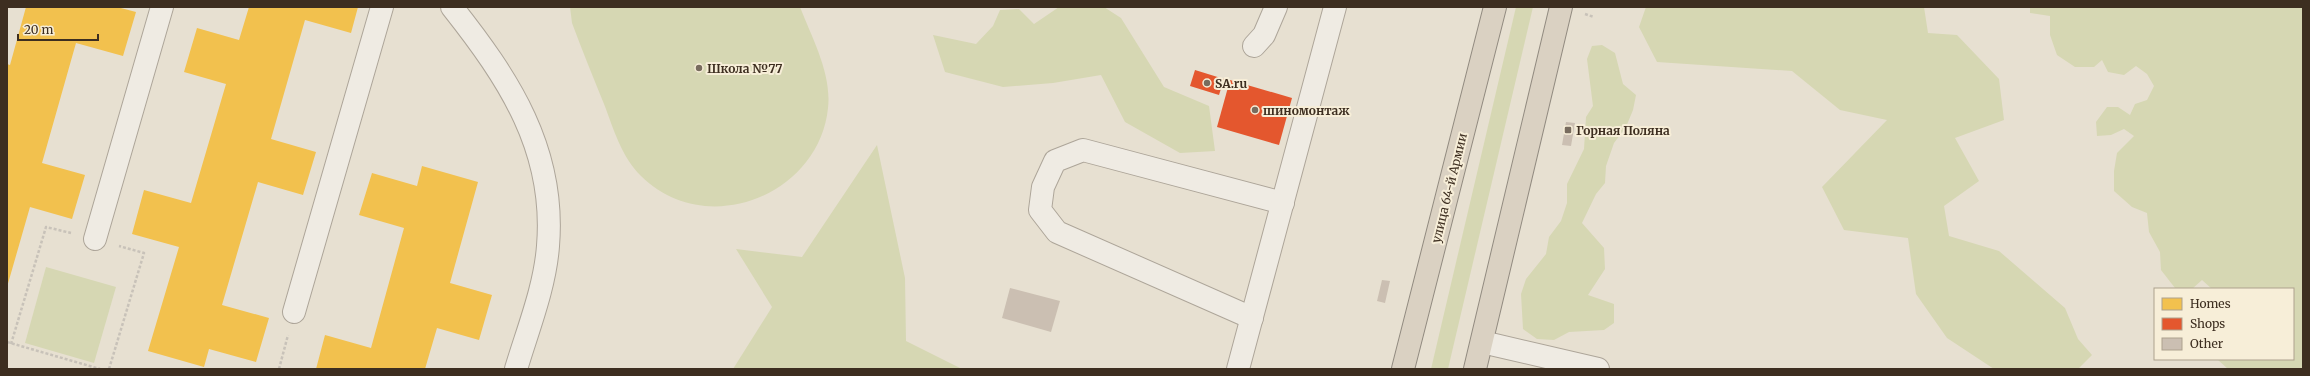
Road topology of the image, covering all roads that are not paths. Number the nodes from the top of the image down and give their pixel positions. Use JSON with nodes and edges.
{"nodes":[{"id":1,"x":162,"y":7,"type":"edge"},
{"id":2,"x":382,"y":7,"type":"edge"},
{"id":3,"x":452,"y":7,"type":"edge"},
{"id":4,"x":1276,"y":7,"type":"edge"},
{"id":5,"x":1335,"y":7,"type":"edge"},
{"id":6,"x":1494,"y":7,"type":"edge"},
{"id":7,"x":1560,"y":7,"type":"edge"},
{"id":8,"x":1254,"y":46,"type":"dead end"},
{"id":9,"x":1284,"y":203,"type":"junction"},
{"id":10,"x":95,"y":239,"type":"road end"},
{"id":11,"x":294,"y":312,"type":"road end"},
{"id":12,"x":1252,"y":318,"type":"junction"},
{"id":13,"x":1482,"y":342,"type":"junction"},
{"id":14,"x":516,"y":369,"type":"edge"},
{"id":15,"x":1238,"y":369,"type":"edge"},
{"id":16,"x":1403,"y":369,"type":"edge"},
{"id":17,"x":1475,"y":369,"type":"edge"},
{"id":18,"x":1598,"y":369,"type":"edge"}],
"edges":[{"from":1,"to":10,"type":"street"},
{"from":2,"to":11,"type":"street"},
{"from":3,"to":14,"type":"street"},
{"from":4,"to":8,"type":"street"},
{"from":5,"to":9,"type":"street"},
{"from":6,"to":16,"type":"highway","name":"улица 64-й Армии"},
{"from":7,"to":13,"type":"highway"},
{"from":9,"to":12,"type":"street"},
{"from":9,"to":12,"type":"street"},
{"from":12,"to":15,"type":"street"},
{"from":13,"to":17,"type":"highway"},
{"from":13,"to":18,"type":"street"}]}
